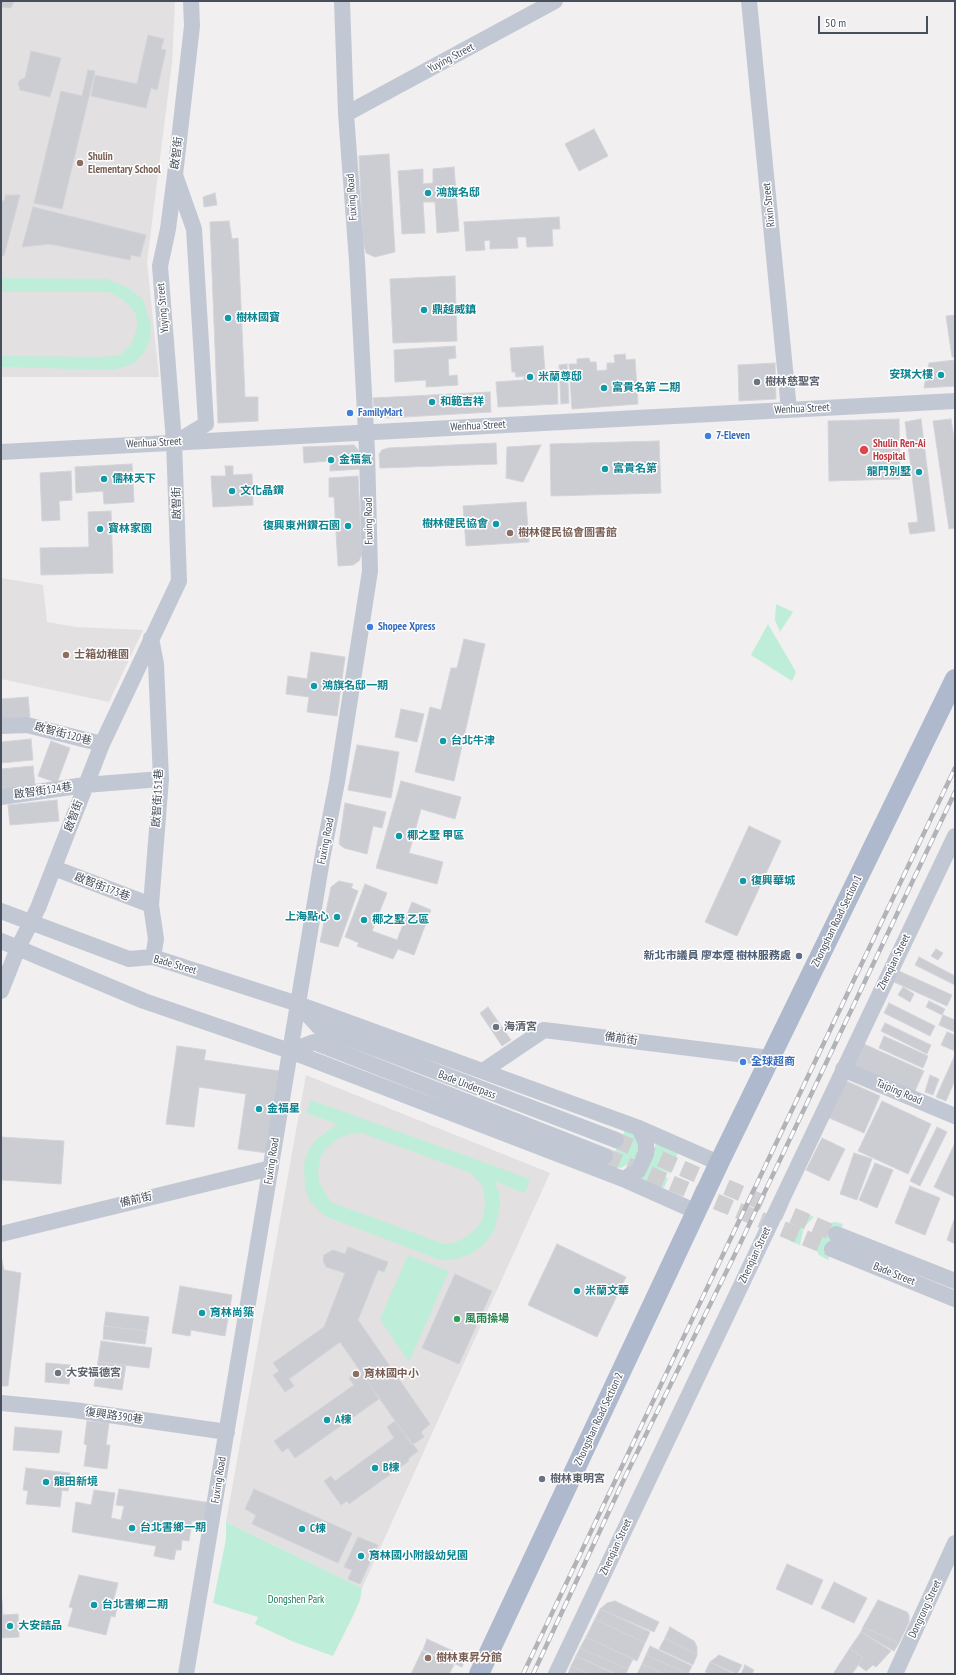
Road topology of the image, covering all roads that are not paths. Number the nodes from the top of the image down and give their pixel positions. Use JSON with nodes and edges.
{"nodes":[{"id":1,"x":191,"y":1,"type":"edge"},
{"id":2,"x":342,"y":1,"type":"edge"},
{"id":3,"x":555,"y":1,"type":"edge"},
{"id":4,"x":749,"y":1,"type":"edge"},
{"id":5,"x":346,"y":114,"type":"junction"},
{"id":6,"x":175,"y":175,"type":"junction"},
{"id":7,"x":955,"y":401,"type":"edge"},
{"id":8,"x":789,"y":410,"type":"junction"},
{"id":9,"x":366,"y":432,"type":"junction"},
{"id":10,"x":174,"y":442,"type":"junction"},
{"id":11,"x":1,"y":452,"type":"edge"},
{"id":12,"x":151,"y":638,"type":"junction"},
{"id":13,"x":955,"y":679,"type":"edge"},
{"id":14,"x":1,"y":726,"type":"edge"},
{"id":15,"x":102,"y":744,"type":"junction"},
{"id":16,"x":160,"y":779,"type":"junction"},
{"id":17,"x":85,"y":785,"type":"junction"},
{"id":18,"x":1,"y":797,"type":"edge"},
{"id":19,"x":955,"y":836,"type":"edge"},
{"id":20,"x":54,"y":868,"type":"junction"},
{"id":21,"x":150,"y":905,"type":"junction"},
{"id":22,"x":1,"y":911,"type":"edge"},
{"id":23,"x":32,"y":922,"type":"junction"},
{"id":24,"x":1,"y":942,"type":"edge"},
{"id":25,"x":18,"y":948,"type":"junction"},
{"id":26,"x":153,"y":957,"type":"junction"},
{"id":27,"x":1,"y":991,"type":"edge"},
{"id":28,"x":298,"y":1004,"type":"junction"},
{"id":29,"x":317,"y":1035,"type":"junction"},
{"id":30,"x":290,"y":1051,"type":"junction"},
{"id":31,"x":770,"y":1058,"type":"junction"},
{"id":32,"x":843,"y":1069,"type":"junction"},
{"id":33,"x":483,"y":1071,"type":"junction"},
{"id":34,"x":955,"y":1116,"type":"edge"},
{"id":35,"x":639,"y":1128,"type":"junction"},
{"id":36,"x":616,"y":1140,"type":"tunnel mouth"},
{"id":37,"x":605,"y":1156,"type":"tunnel mouth"},
{"id":38,"x":720,"y":1163,"type":"junction"},
{"id":39,"x":271,"y":1168,"type":"junction"},
{"id":40,"x":623,"y":1179,"type":"junction"},
{"id":41,"x":697,"y":1212,"type":"junction"},
{"id":42,"x":1,"y":1234,"type":"edge"},
{"id":43,"x":955,"y":1281,"type":"edge"},
{"id":44,"x":955,"y":1299,"type":"edge"},
{"id":45,"x":1,"y":1403,"type":"edge"},
{"id":46,"x":226,"y":1432,"type":"junction"},
{"id":47,"x":955,"y":1543,"type":"edge"},
{"id":48,"x":186,"y":1674,"type":"edge"},
{"id":49,"x":479,"y":1674,"type":"edge"},
{"id":50,"x":556,"y":1674,"type":"edge"},
{"id":51,"x":895,"y":1674,"type":"edge"}],
"edges":[{"from":1,"to":6,"type":"street","name":"啟智街"},
{"from":2,"to":5,"type":"street","name":"Fuxing Road"},
{"from":3,"to":5,"type":"street","name":"Yuying Street"},
{"from":4,"to":8,"type":"street","name":"Rixin Street"},
{"from":5,"to":9,"type":"street","name":"Fuxing Road"},
{"from":6,"to":10,"type":"street","name":"Yuying Street"},
{"from":6,"to":10,"type":"street","name":"啟智街"},
{"from":7,"to":8,"type":"street","name":"Wenhua Street"},
{"from":8,"to":9,"type":"street","name":"Wenhua Street"},
{"from":9,"to":10,"type":"street","name":"Wenhua Street"},
{"from":9,"to":28,"type":"street","name":"Fuxing Road"},
{"from":10,"to":11,"type":"street","name":"Wenhua Street"},
{"from":10,"to":12,"type":"street","name":"啟智街"},
{"from":12,"to":15,"type":"street","name":"啟智街"},
{"from":12,"to":16,"type":"street","name":"啟智街151巷"},
{"from":13,"to":31,"type":"main road","name":"Zhongshan Road Section 1"},
{"from":14,"to":15,"type":"street","name":"啟智街120巷"},
{"from":15,"to":17,"type":"street","name":"啟智街"},
{"from":16,"to":17,"type":"street","name":"啟智街124巷"},
{"from":16,"to":21,"type":"street","name":"啟智街151巷"},
{"from":17,"to":18,"type":"street","name":"啟智街124巷"},
{"from":17,"to":20,"type":"street","name":"啟智街"},
{"from":19,"to":32,"type":"street","name":"Zhenqian Street"},
{"from":20,"to":21,"type":"street","name":"啟智街173巷"},
{"from":20,"to":23,"type":"street","name":"啟智街"},
{"from":21,"to":26,"type":"street","name":"啟智街151巷"},
{"from":22,"to":23,"type":"street","name":"Bade Street"},
{"from":23,"to":25,"type":"street","name":"啟智街"},
{"from":23,"to":26,"type":"street","name":"Bade Street"},
{"from":24,"to":25,"type":"street"},
{"from":25,"to":27,"type":"street","name":"啟智街"},
{"from":25,"to":30,"type":"street"},
{"from":26,"to":28,"type":"street","name":"Bade Street"},
{"from":28,"to":29,"type":"street","name":"Bade Street"},
{"from":28,"to":30,"type":"street","name":"Fuxing Road"},
{"from":28,"to":33,"type":"street"},
{"from":29,"to":30,"type":"street"},
{"from":29,"to":36,"type":"street","name":"Bade Underpass"},
{"from":29,"to":37,"type":"street","name":"Bade Underpass"},
{"from":30,"to":39,"type":"street","name":"Fuxing Road"},
{"from":30,"to":40,"type":"street"},
{"from":31,"to":33,"type":"street","name":"備前街"},
{"from":31,"to":38,"type":"main road","name":"Zhongshan Road Section 1"},
{"from":32,"to":34,"type":"street","name":"Taiping Road"},
{"from":32,"to":50,"type":"street","name":"Zhenqian Street"},
{"from":33,"to":35,"type":"street"},
{"from":35,"to":38,"type":"street"},
{"from":35,"to":40,"type":"street"},
{"from":38,"to":41,"type":"main road","name":"Zhongshan Road Section 2"},
{"from":39,"to":42,"type":"street","name":"備前街"},
{"from":39,"to":46,"type":"street","name":"Fuxing Road"},
{"from":40,"to":41,"type":"street"},
{"from":41,"to":49,"type":"main road","name":"Zhongshan Road Section 2"},
{"from":43,"to":44,"type":"street","name":"Bade Street"},
{"from":45,"to":46,"type":"street","name":"復興路390巷"},
{"from":46,"to":48,"type":"street","name":"Fuxing Road"},
{"from":47,"to":51,"type":"street","name":"Dongrong Street"}]}
